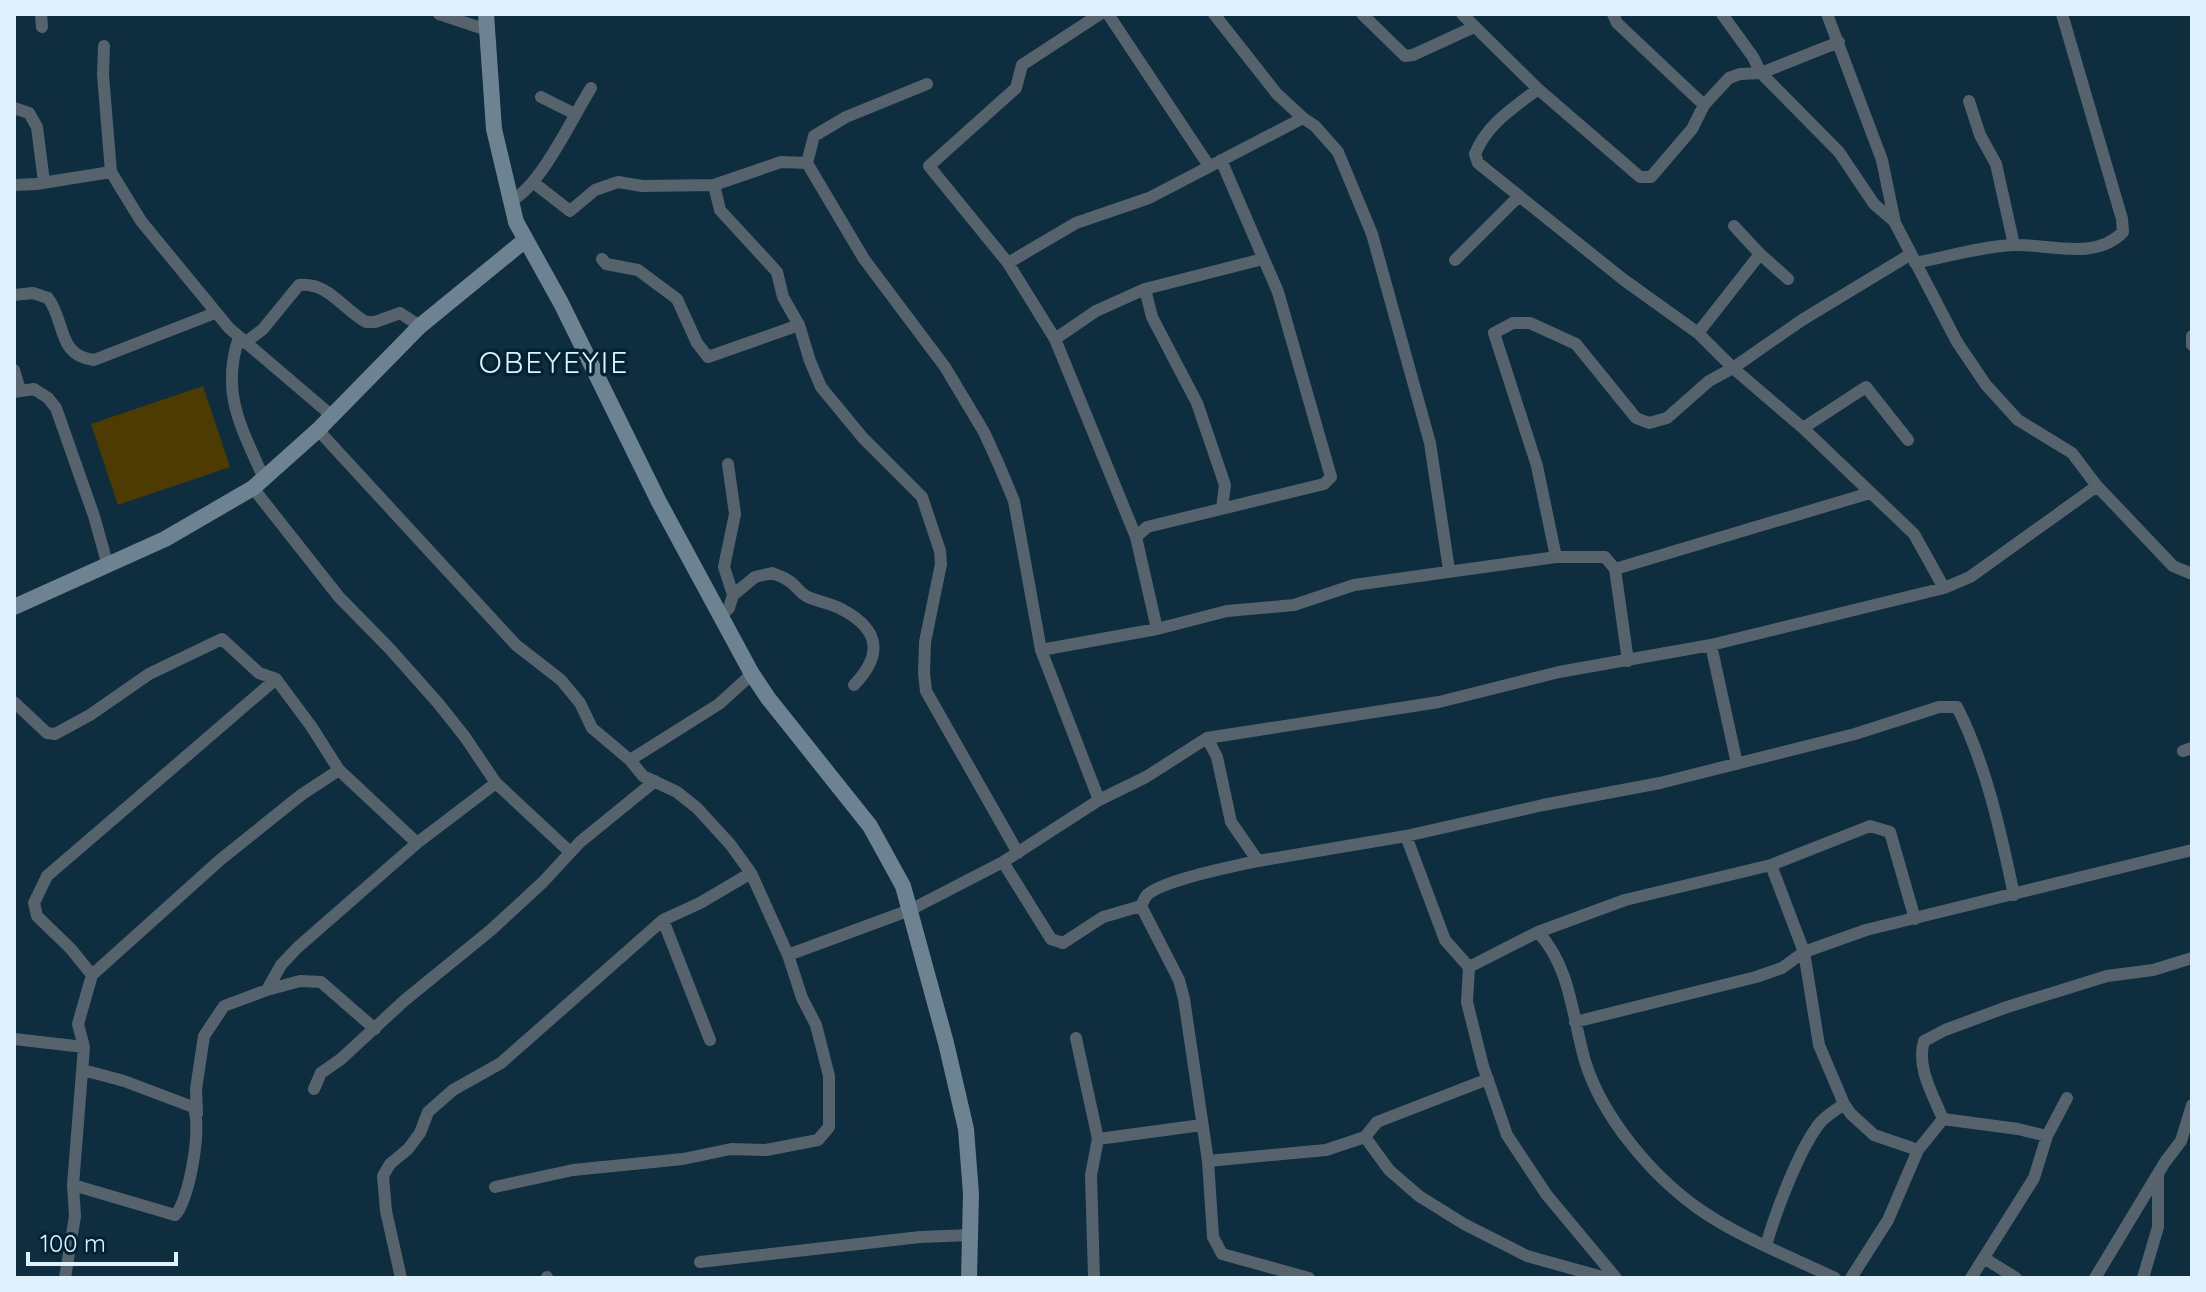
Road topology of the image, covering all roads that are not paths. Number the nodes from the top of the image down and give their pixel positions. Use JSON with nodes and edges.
{"nodes":[{"id":1,"x":439,"y":14,"type":"edge"},
{"id":2,"x":1100,"y":14,"type":"edge"},
{"id":3,"x":1108,"y":14,"type":"edge"},
{"id":4,"x":1214,"y":14,"type":"edge"},
{"id":5,"x":1362,"y":14,"type":"edge"},
{"id":6,"x":1462,"y":14,"type":"edge"},
{"id":7,"x":1613,"y":14,"type":"edge"},
{"id":8,"x":1722,"y":14,"type":"edge"},
{"id":9,"x":1827,"y":14,"type":"edge"},
{"id":10,"x":2062,"y":14,"type":"edge"},
{"id":11,"x":486,"y":22,"type":"edge"},
{"id":12,"x":1474,"y":27,"type":"junction"},
{"id":13,"x":1839,"y":42,"type":"junction"},
{"id":14,"x":104,"y":46,"type":"dead end"},
{"id":15,"x":1761,"y":73,"type":"junction"},
{"id":16,"x":927,"y":84,"type":"dead end"},
{"id":17,"x":591,"y":88,"type":"dead end"},
{"id":18,"x":1538,"y":89,"type":"junction"},
{"id":19,"x":541,"y":97,"type":"dead end"},
{"id":20,"x":1969,"y":101,"type":"dead end"},
{"id":21,"x":1704,"y":105,"type":"junction"},
{"id":22,"x":14,"y":108,"type":"edge"},
{"id":23,"x":575,"y":114,"type":"junction"},
{"id":24,"x":1303,"y":118,"type":"junction"},
{"id":25,"x":1221,"y":160,"type":"junction"},
{"id":26,"x":807,"y":163,"type":"junction"},
{"id":27,"x":1209,"y":166,"type":"junction"},
{"id":28,"x":111,"y":172,"type":"junction"},
{"id":29,"x":44,"y":182,"type":"junction"},
{"id":30,"x":534,"y":183,"type":"junction"},
{"id":31,"x":14,"y":185,"type":"edge"},
{"id":32,"x":714,"y":185,"type":"junction"},
{"id":33,"x":1518,"y":197,"type":"junction"},
{"id":34,"x":510,"y":201,"type":"junction"},
{"id":35,"x":1895,"y":223,"type":"junction"},
{"id":36,"x":1734,"y":226,"type":"dead end"},
{"id":37,"x":524,"y":241,"type":"junction"},
{"id":38,"x":2014,"y":245,"type":"junction"},
{"id":39,"x":1760,"y":254,"type":"junction"},
{"id":40,"x":1913,"y":258,"type":"junction"},
{"id":41,"x":602,"y":259,"type":"dead end"},
{"id":42,"x":1263,"y":259,"type":"junction"},
{"id":43,"x":1455,"y":260,"type":"dead end"},
{"id":44,"x":1008,"y":263,"type":"junction"},
{"id":45,"x":1788,"y":279,"type":"dead end"},
{"id":46,"x":1145,"y":289,"type":"junction"},
{"id":47,"x":14,"y":295,"type":"edge"},
{"id":48,"x":215,"y":313,"type":"junction"},
{"id":49,"x":799,"y":325,"type":"junction"},
{"id":50,"x":420,"y":326,"type":"junction"},
{"id":51,"x":1698,"y":333,"type":"junction"},
{"id":52,"x":2192,"y":336,"type":"edge"},
{"id":53,"x":1055,"y":339,"type":"junction"},
{"id":54,"x":242,"y":340,"type":"junction"},
{"id":55,"x":2192,"y":345,"type":"edge"},
{"id":56,"x":1733,"y":368,"type":"junction"},
{"id":57,"x":14,"y":370,"type":"edge"},
{"id":58,"x":17,"y":391,"type":"edge"},
{"id":59,"x":331,"y":415,"type":"junction"},
{"id":60,"x":1803,"y":428,"type":"junction"},
{"id":61,"x":318,"y":430,"type":"junction"},
{"id":62,"x":1908,"y":440,"type":"dead end"},
{"id":63,"x":728,"y":464,"type":"dead end"},
{"id":64,"x":259,"y":484,"type":"junction"},
{"id":65,"x":2097,"y":486,"type":"junction"},
{"id":66,"x":1870,"y":493,"type":"junction"},
{"id":67,"x":1222,"y":508,"type":"junction"},
{"id":68,"x":1136,"y":537,"type":"junction"},
{"id":69,"x":1556,"y":557,"type":"junction"},
{"id":70,"x":108,"y":566,"type":"junction"},
{"id":71,"x":1615,"y":569,"type":"junction"},
{"id":72,"x":1449,"y":570,"type":"junction"},
{"id":73,"x":2192,"y":574,"type":"edge"},
{"id":74,"x":1944,"y":588,"type":"junction"},
{"id":75,"x":733,"y":595,"type":"junction"},
{"id":76,"x":14,"y":607,"type":"edge"},
{"id":77,"x":720,"y":617,"type":"junction"},
{"id":78,"x":1157,"y":629,"type":"junction"},
{"id":79,"x":1711,"y":645,"type":"junction"},
{"id":80,"x":1041,"y":650,"type":"junction"},
{"id":81,"x":1628,"y":661,"type":"junction"},
{"id":82,"x":752,"y":674,"type":"junction"},
{"id":83,"x":276,"y":679,"type":"junction"},
{"id":84,"x":854,"y":685,"type":"dead end"},
{"id":85,"x":14,"y":702,"type":"edge"},
{"id":86,"x":1207,"y":738,"type":"junction"},
{"id":87,"x":630,"y":760,"type":"junction"},
{"id":88,"x":1737,"y":764,"type":"junction"},
{"id":89,"x":339,"y":770,"type":"junction"},
{"id":90,"x":655,"y":781,"type":"junction"},
{"id":91,"x":496,"y":783,"type":"junction"},
{"id":92,"x":1099,"y":800,"type":"junction"},
{"id":93,"x":1406,"y":836,"type":"junction"},
{"id":94,"x":417,"y":843,"type":"junction"},
{"id":95,"x":2192,"y":850,"type":"edge"},
{"id":96,"x":570,"y":852,"type":"junction"},
{"id":97,"x":1018,"y":853,"type":"junction"},
{"id":98,"x":1258,"y":861,"type":"junction"},
{"id":99,"x":1003,"y":862,"type":"junction"},
{"id":100,"x":1771,"y":865,"type":"junction"},
{"id":101,"x":751,"y":873,"type":"junction"},
{"id":102,"x":2014,"y":895,"type":"junction"},
{"id":103,"x":1141,"y":906,"type":"junction"},
{"id":104,"x":910,"y":910,"type":"junction"},
{"id":105,"x":1915,"y":919,"type":"junction"},
{"id":106,"x":663,"y":920,"type":"junction"},
{"id":107,"x":1538,"y":932,"type":"junction"},
{"id":108,"x":1804,"y":952,"type":"junction"},
{"id":109,"x":788,"y":955,"type":"junction"},
{"id":110,"x":2192,"y":958,"type":"edge"},
{"id":111,"x":1469,"y":967,"type":"junction"},
{"id":112,"x":92,"y":975,"type":"junction"},
{"id":113,"x":267,"y":990,"type":"junction"},
{"id":114,"x":1575,"y":1022,"type":"junction"},
{"id":115,"x":375,"y":1029,"type":"junction"},
{"id":116,"x":1076,"y":1038,"type":"dead end"},
{"id":117,"x":14,"y":1039,"type":"edge"},
{"id":118,"x":710,"y":1040,"type":"dead end"},
{"id":119,"x":84,"y":1047,"type":"junction"},
{"id":120,"x":83,"y":1070,"type":"junction"},
{"id":121,"x":1488,"y":1079,"type":"junction"},
{"id":122,"x":314,"y":1089,"type":"dead end"},
{"id":123,"x":2067,"y":1098,"type":"dead end"},
{"id":124,"x":1844,"y":1104,"type":"junction"},
{"id":125,"x":2192,"y":1105,"type":"edge"},
{"id":126,"x":197,"y":1117,"type":"junction"},
{"id":127,"x":1943,"y":1119,"type":"junction"},
{"id":128,"x":1202,"y":1125,"type":"junction"},
{"id":129,"x":2047,"y":1136,"type":"junction"},
{"id":130,"x":1365,"y":1137,"type":"junction"},
{"id":131,"x":1098,"y":1139,"type":"junction"},
{"id":132,"x":2187,"y":1143,"type":"edge"},
{"id":133,"x":1918,"y":1150,"type":"junction"},
{"id":134,"x":1208,"y":1161,"type":"junction"},
{"id":135,"x":2158,"y":1175,"type":"junction"},
{"id":136,"x":73,"y":1185,"type":"junction"},
{"id":137,"x":495,"y":1187,"type":"dead end"},
{"id":138,"x":971,"y":1235,"type":"junction"},
{"id":139,"x":1766,"y":1246,"type":"junction"},
{"id":140,"x":1984,"y":1258,"type":"junction"},
{"id":141,"x":700,"y":1262,"type":"dead end"},
{"id":142,"x":65,"y":1278,"type":"edge"},
{"id":143,"x":401,"y":1278,"type":"edge"},
{"id":144,"x":969,"y":1278,"type":"edge"},
{"id":145,"x":1094,"y":1278,"type":"edge"},
{"id":146,"x":1309,"y":1278,"type":"edge"},
{"id":147,"x":1606,"y":1278,"type":"edge"},
{"id":148,"x":1616,"y":1278,"type":"edge"},
{"id":149,"x":1835,"y":1278,"type":"edge"},
{"id":150,"x":1851,"y":1278,"type":"edge"},
{"id":151,"x":1971,"y":1278,"type":"edge"},
{"id":152,"x":2016,"y":1278,"type":"edge"},
{"id":153,"x":2095,"y":1278,"type":"edge"},
{"id":154,"x":2143,"y":1278,"type":"edge"}],
"edges":[{"from":1,"to":11,"type":"street"},
{"from":2,"to":44,"type":"street"},
{"from":3,"to":27,"type":"street"},
{"from":4,"to":24,"type":"street"},
{"from":5,"to":12,"type":"street"},
{"from":6,"to":12,"type":"street"},
{"from":7,"to":21,"type":"street"},
{"from":8,"to":15,"type":"street"},
{"from":9,"to":13,"type":"street"},
{"from":10,"to":38,"type":"street"},
{"from":11,"to":34,"type":"main road"},
{"from":12,"to":18,"type":"street"},
{"from":13,"to":15,"type":"street"},
{"from":13,"to":35,"type":"street"},
{"from":14,"to":28,"type":"street"},
{"from":15,"to":21,"type":"street"},
{"from":15,"to":35,"type":"street"},
{"from":16,"to":26,"type":"street"},
{"from":17,"to":23,"type":"street"},
{"from":18,"to":21,"type":"street"},
{"from":18,"to":33,"type":"street"},
{"from":19,"to":23,"type":"street"},
{"from":20,"to":38,"type":"street"},
{"from":22,"to":29,"type":"street"},
{"from":23,"to":30,"type":"street"},
{"from":24,"to":25,"type":"street"},
{"from":24,"to":72,"type":"street"},
{"from":25,"to":27,"type":"street"},
{"from":25,"to":42,"type":"street"},
{"from":26,"to":32,"type":"street"},
{"from":26,"to":80,"type":"street"},
{"from":27,"to":44,"type":"street"},
{"from":28,"to":29,"type":"street"},
{"from":28,"to":48,"type":"street"},
{"from":29,"to":31,"type":"street"},
{"from":30,"to":32,"type":"street"},
{"from":30,"to":34,"type":"street"},
{"from":32,"to":49,"type":"street"},
{"from":33,"to":43,"type":"street"},
{"from":33,"to":51,"type":"street"},
{"from":34,"to":37,"type":"main road"},
{"from":35,"to":40,"type":"street"},
{"from":36,"to":39,"type":"street"},
{"from":37,"to":50,"type":"main road"},
{"from":37,"to":77,"type":"main road"},
{"from":38,"to":40,"type":"street"},
{"from":39,"to":45,"type":"street"},
{"from":39,"to":51,"type":"street"},
{"from":40,"to":56,"type":"street"},
{"from":40,"to":65,"type":"street"},
{"from":41,"to":49,"type":"street"},
{"from":42,"to":46,"type":"street"},
{"from":42,"to":67,"type":"street"},
{"from":44,"to":53,"type":"street"},
{"from":46,"to":53,"type":"street"},
{"from":46,"to":67,"type":"street"},
{"from":47,"to":48,"type":"street"},
{"from":48,"to":54,"type":"street"},
{"from":49,"to":97,"type":"street"},
{"from":50,"to":54,"type":"street"},
{"from":50,"to":59,"type":"main road"},
{"from":51,"to":56,"type":"street"},
{"from":52,"to":55,"type":"street"},
{"from":53,"to":68,"type":"street"},
{"from":54,"to":59,"type":"street"},
{"from":54,"to":64,"type":"street"},
{"from":56,"to":60,"type":"street"},
{"from":56,"to":69,"type":"street"},
{"from":57,"to":58,"type":"street"},
{"from":58,"to":70,"type":"street"},
{"from":59,"to":61,"type":"main road"},
{"from":60,"to":62,"type":"street"},
{"from":60,"to":66,"type":"street"},
{"from":61,"to":64,"type":"main road"},
{"from":61,"to":87,"type":"street"},
{"from":63,"to":75,"type":"street"},
{"from":64,"to":70,"type":"main road"},
{"from":64,"to":91,"type":"street"},
{"from":65,"to":73,"type":"street"},
{"from":65,"to":74,"type":"street"},
{"from":66,"to":71,"type":"street"},
{"from":66,"to":74,"type":"street"},
{"from":67,"to":68,"type":"street"},
{"from":68,"to":78,"type":"street"},
{"from":69,"to":71,"type":"street"},
{"from":69,"to":72,"type":"street"},
{"from":70,"to":76,"type":"main road"},
{"from":71,"to":81,"type":"street"},
{"from":72,"to":78,"type":"street"},
{"from":74,"to":79,"type":"street"},
{"from":75,"to":77,"type":"street"},
{"from":75,"to":84,"type":"street"},
{"from":77,"to":82,"type":"main road"},
{"from":78,"to":80,"type":"street"},
{"from":79,"to":81,"type":"street"},
{"from":79,"to":88,"type":"street"},
{"from":80,"to":92,"type":"street"},
{"from":81,"to":86,"type":"street"},
{"from":82,"to":87,"type":"street"},
{"from":82,"to":104,"type":"main road"},
{"from":83,"to":85,"type":"street"},
{"from":83,"to":89,"type":"street"},
{"from":83,"to":112,"type":"street"},
{"from":86,"to":92,"type":"street"},
{"from":86,"to":98,"type":"street"},
{"from":87,"to":90,"type":"street"},
{"from":88,"to":93,"type":"street"},
{"from":88,"to":102,"type":"street"},
{"from":89,"to":94,"type":"street"},
{"from":89,"to":112,"type":"street"},
{"from":90,"to":96,"type":"street"},
{"from":90,"to":101,"type":"street"},
{"from":91,"to":94,"type":"street"},
{"from":91,"to":96,"type":"street"},
{"from":92,"to":97,"type":"street"},
{"from":93,"to":98,"type":"street"},
{"from":93,"to":111,"type":"street"},
{"from":94,"to":113,"type":"street"},
{"from":95,"to":102,"type":"street"},
{"from":96,"to":115,"type":"street"},
{"from":97,"to":99,"type":"street"},
{"from":98,"to":103,"type":"street"},
{"from":99,"to":103,"type":"street"},
{"from":99,"to":104,"type":"street"},
{"from":100,"to":105,"type":"street"},
{"from":100,"to":107,"type":"street"},
{"from":100,"to":108,"type":"street"},
{"from":101,"to":106,"type":"street"},
{"from":101,"to":109,"type":"street"},
{"from":102,"to":105,"type":"street"},
{"from":103,"to":128,"type":"street"},
{"from":104,"to":109,"type":"street"},
{"from":104,"to":138,"type":"main road"},
{"from":105,"to":108,"type":"street"},
{"from":106,"to":118,"type":"street"},
{"from":106,"to":143,"type":"street"},
{"from":107,"to":111,"type":"street"},
{"from":107,"to":114,"type":"street"},
{"from":108,"to":114,"type":"street"},
{"from":108,"to":124,"type":"street"},
{"from":109,"to":137,"type":"street"},
{"from":110,"to":127,"type":"street"},
{"from":111,"to":121,"type":"street"},
{"from":112,"to":119,"type":"street"},
{"from":113,"to":115,"type":"street"},
{"from":113,"to":126,"type":"street"},
{"from":114,"to":139,"type":"street"},
{"from":115,"to":122,"type":"street"},
{"from":116,"to":131,"type":"street"},
{"from":117,"to":119,"type":"street"},
{"from":119,"to":120,"type":"street"},
{"from":120,"to":126,"type":"street"},
{"from":120,"to":136,"type":"street"},
{"from":121,"to":130,"type":"street"},
{"from":121,"to":148,"type":"street"},
{"from":123,"to":129,"type":"street"},
{"from":124,"to":133,"type":"street"},
{"from":124,"to":139,"type":"street"},
{"from":125,"to":132,"type":"street"},
{"from":126,"to":136,"type":"street"},
{"from":127,"to":129,"type":"street"},
{"from":127,"to":133,"type":"street"},
{"from":128,"to":131,"type":"street"},
{"from":128,"to":134,"type":"street"},
{"from":129,"to":140,"type":"street"},
{"from":130,"to":134,"type":"street"},
{"from":130,"to":147,"type":"street"},
{"from":131,"to":145,"type":"street"},
{"from":132,"to":135,"type":"street"},
{"from":133,"to":150,"type":"street"},
{"from":134,"to":146,"type":"street"},
{"from":135,"to":153,"type":"street"},
{"from":135,"to":154,"type":"street"},
{"from":136,"to":142,"type":"street"},
{"from":138,"to":141,"type":"street"},
{"from":138,"to":144,"type":"main road"},
{"from":139,"to":149,"type":"street"},
{"from":140,"to":151,"type":"street"},
{"from":140,"to":152,"type":"street"}]}
